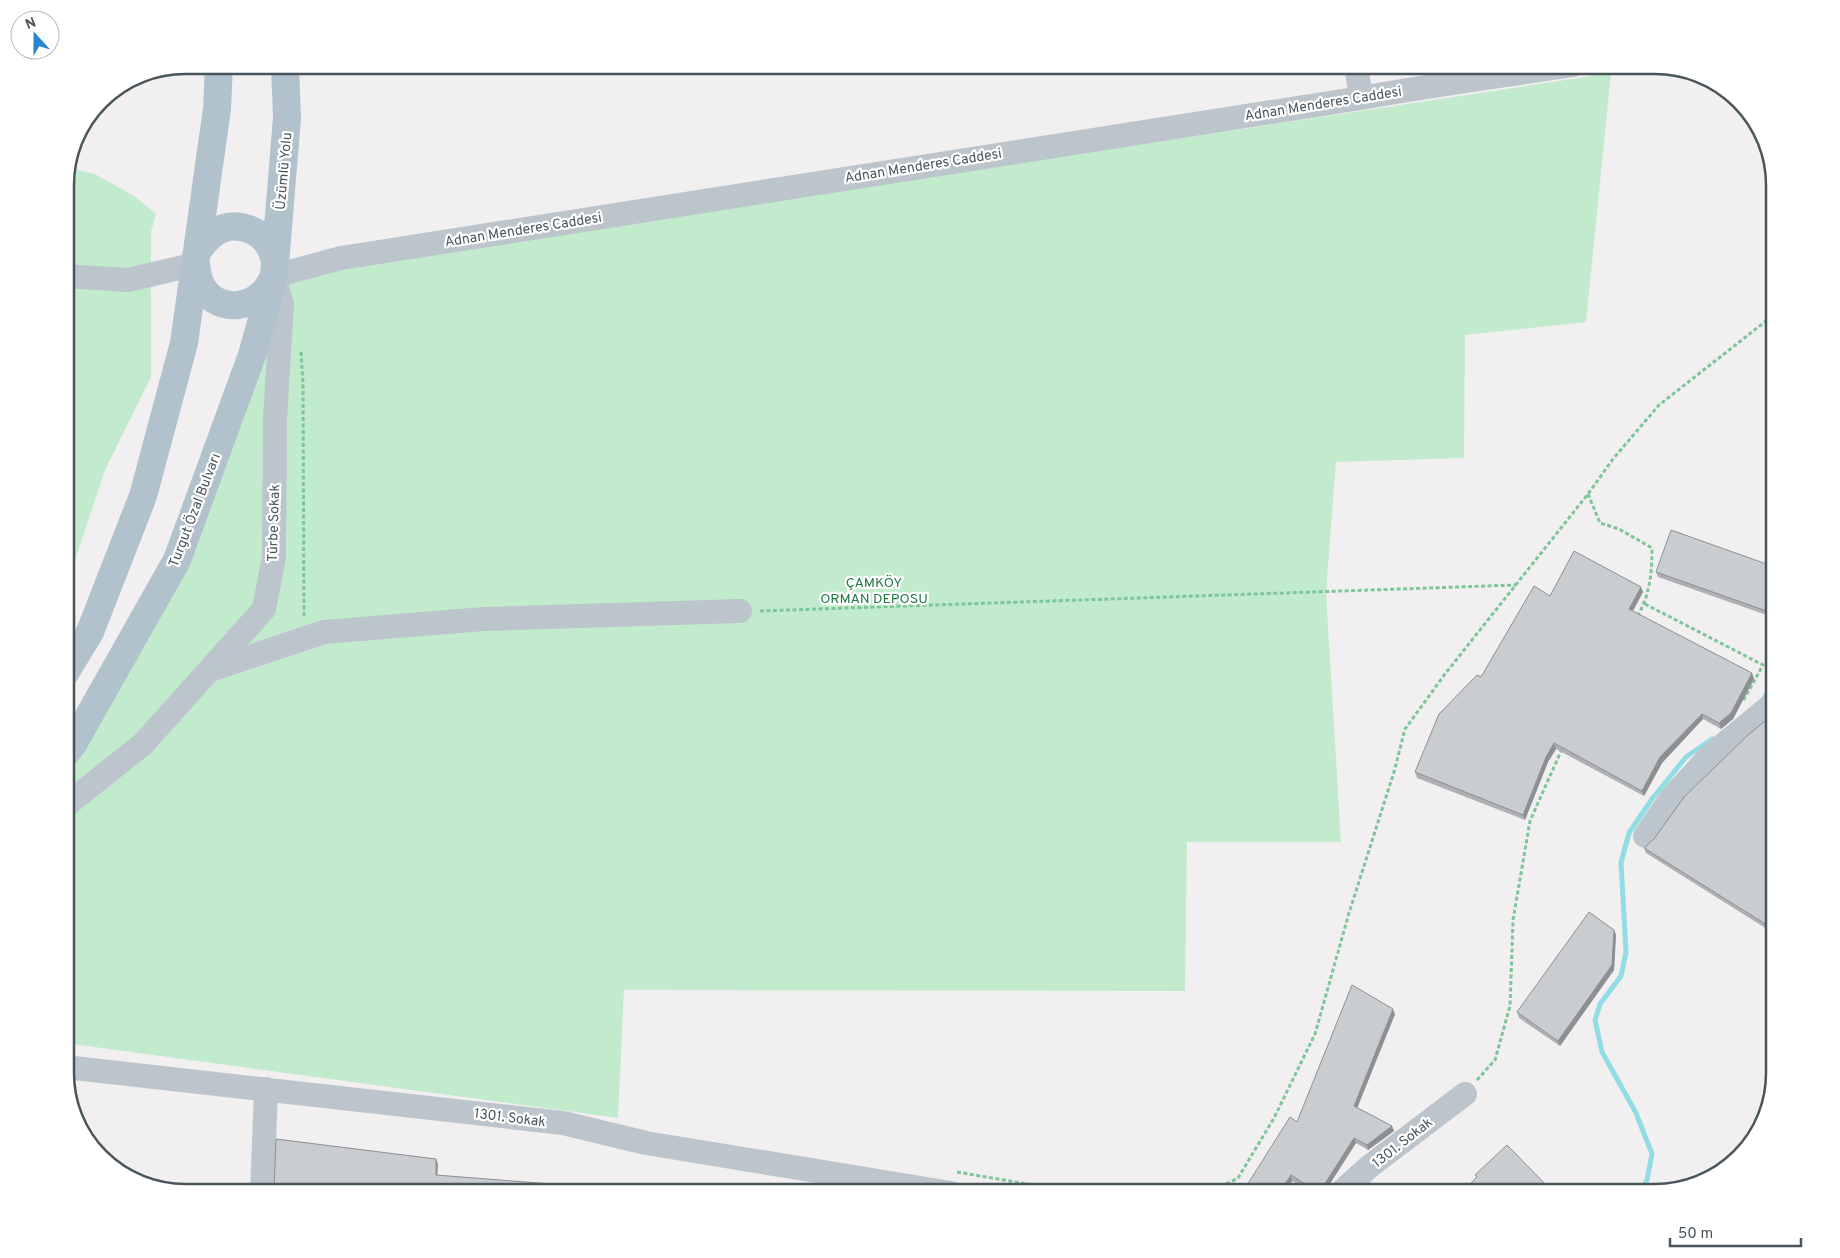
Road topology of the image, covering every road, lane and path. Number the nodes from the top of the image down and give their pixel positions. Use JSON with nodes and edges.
{"nodes":[{"id":1,"x":219,"y":74,"type":"edge"},
{"id":2,"x":285,"y":74,"type":"edge"},
{"id":3,"x":1357,"y":74,"type":"edge"},
{"id":4,"x":1518,"y":74,"type":"edge"},
{"id":5,"x":1361,"y":98,"type":"junction"},
{"id":6,"x":197,"y":258,"type":"junction"},
{"id":7,"x":274,"y":269,"type":"junction"},
{"id":8,"x":74,"y":277,"type":"edge"},
{"id":9,"x":1766,"y":321,"type":"edge"},
{"id":10,"x":301,"y":347,"type":"dead end"},
{"id":11,"x":1588,"y":494,"type":"junction"},
{"id":12,"x":1516,"y":585,"type":"junction"},
{"id":13,"x":1645,"y":604,"type":"junction"},
{"id":14,"x":740,"y":611,"type":"joint"},
{"id":15,"x":1635,"y":621,"type":"edge"},
{"id":16,"x":304,"y":638,"type":"junction"},
{"id":17,"x":74,"y":658,"type":"edge"},
{"id":18,"x":211,"y":670,"type":"junction"},
{"id":19,"x":1766,"y":709,"type":"edge"},
{"id":20,"x":1749,"y":723,"type":"junction"},
{"id":21,"x":74,"y":742,"type":"edge"},
{"id":22,"x":1563,"y":746,"type":"edge"},
{"id":23,"x":74,"y":799,"type":"edge"},
{"id":24,"x":1645,"y":836,"type":"dead end"},
{"id":25,"x":74,"y":1068,"type":"edge"},
{"id":26,"x":266,"y":1089,"type":"junction"},
{"id":27,"x":1465,"y":1094,"type":"joint"},
{"id":28,"x":262,"y":1184,"type":"edge"},
{"id":29,"x":895,"y":1184,"type":"edge"},
{"id":30,"x":1227,"y":1184,"type":"edge"},
{"id":31,"x":1350,"y":1184,"type":"edge"}],
"edges":[{"from":1,"to":6,"type":"main road"},
{"from":2,"to":7,"type":"main road","name":"Üzümlü Yolu"},
{"from":3,"to":5,"type":"street"},
{"from":4,"to":5,"type":"street","name":"Adnan Menderes Caddesi"},
{"from":5,"to":7,"type":"street","name":"Adnan Menderes Caddesi"},
{"from":6,"to":7,"type":"main road"},
{"from":6,"to":7,"type":"main road"},
{"from":6,"to":8,"type":"street"},
{"from":6,"to":17,"type":"main road"},
{"from":7,"to":18,"type":"street","name":"Türbe Sokak"},
{"from":7,"to":21,"type":"main road","name":"Turgut Özal Bulvarı"},
{"from":9,"to":11,"type":"path"},
{"from":10,"to":16,"type":"path"},
{"from":11,"to":12,"type":"path"},
{"from":11,"to":13,"type":"path"},
{"from":12,"to":14,"type":"path"},
{"from":12,"to":30,"type":"path"},
{"from":13,"to":15,"type":"path"},
{"from":13,"to":20,"type":"path"},
{"from":14,"to":16,"type":"street"},
{"from":16,"to":18,"type":"street"},
{"from":18,"to":23,"type":"street","name":"Türbe Sokak"},
{"from":19,"to":20,"type":"street"},
{"from":20,"to":24,"type":"street"},
{"from":22,"to":27,"type":"path"},
{"from":25,"to":26,"type":"street","name":"1301. Sokak"},
{"from":26,"to":28,"type":"street"},
{"from":26,"to":29,"type":"street","name":"1301. Sokak"},
{"from":27,"to":31,"type":"street","name":"1301. Sokak"}]}
